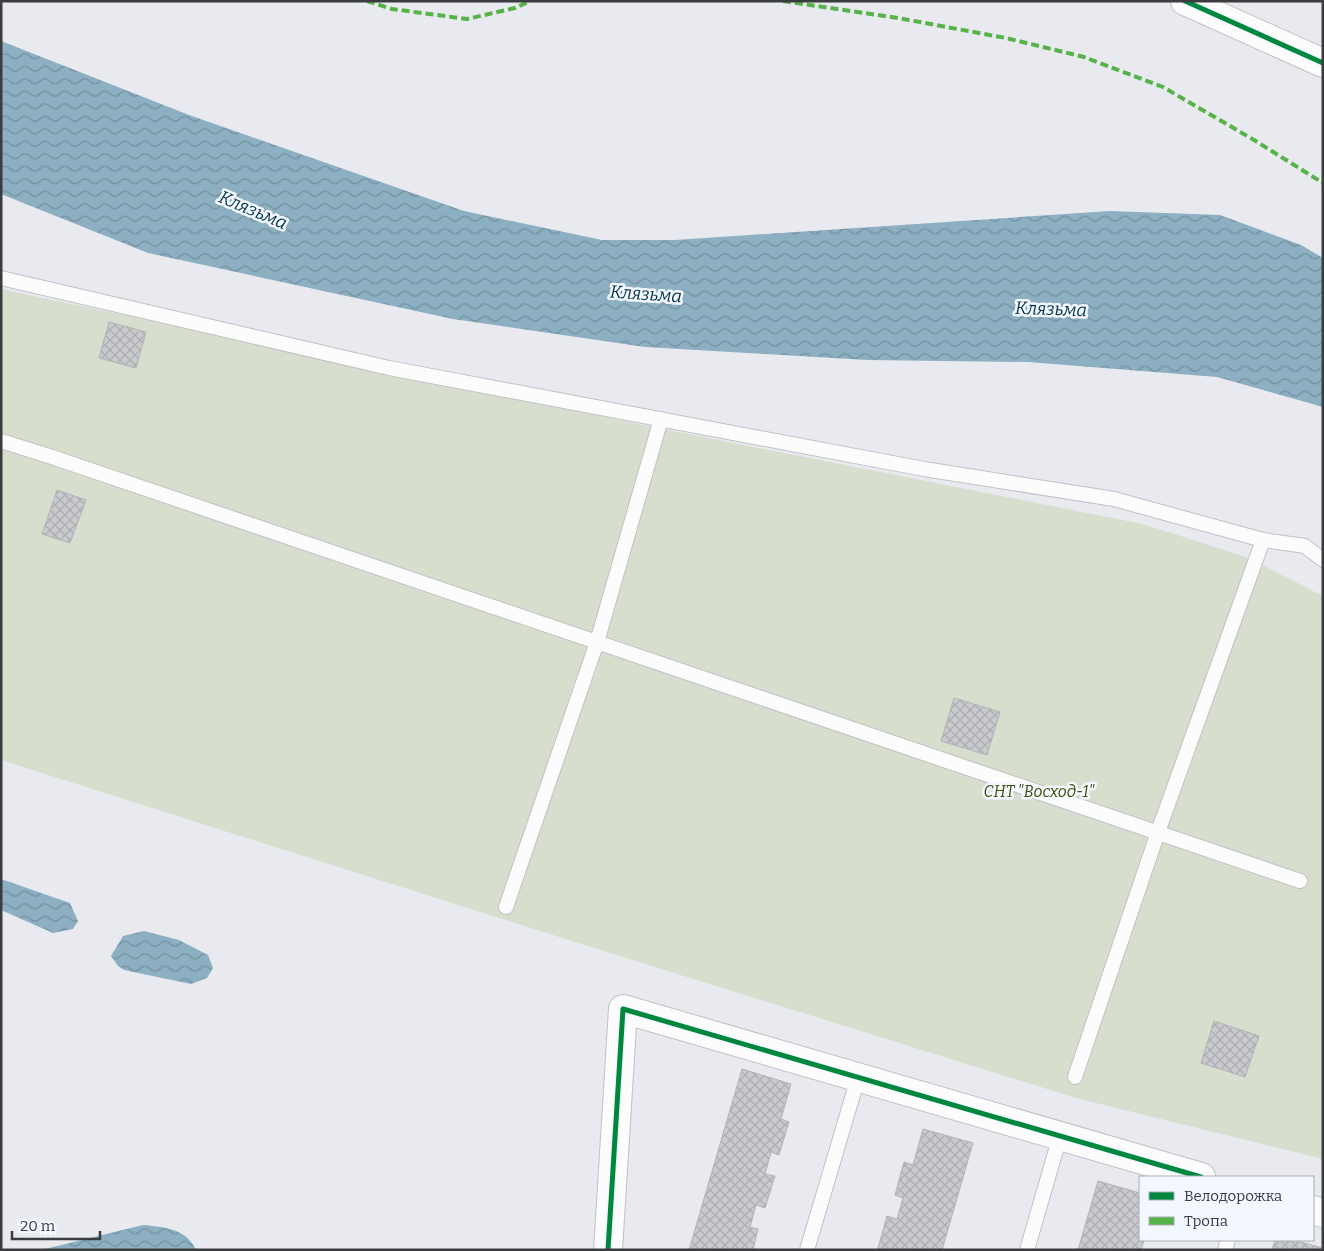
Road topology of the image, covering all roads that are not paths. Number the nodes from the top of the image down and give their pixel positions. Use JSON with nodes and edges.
{"nodes":[{"id":1,"x":1185,"y":1,"type":"edge"},
{"id":2,"x":1323,"y":63,"type":"edge"},
{"id":3,"x":1,"y":278,"type":"edge"},
{"id":4,"x":661,"y":419,"type":"junction"},
{"id":5,"x":1,"y":441,"type":"edge"},
{"id":6,"x":1264,"y":540,"type":"junction"},
{"id":7,"x":1323,"y":560,"type":"edge"},
{"id":8,"x":597,"y":642,"type":"junction"},
{"id":9,"x":1158,"y":832,"type":"junction"},
{"id":10,"x":1300,"y":880,"type":"dead end"},
{"id":11,"x":506,"y":907,"type":"dead end"},
{"id":12,"x":1075,"y":1077,"type":"dead end"},
{"id":13,"x":858,"y":1078,"type":"junction"},
{"id":14,"x":1060,"y":1136,"type":"junction"},
{"id":15,"x":1198,"y":1176,"type":"edge"},
{"id":16,"x":608,"y":1250,"type":"edge"},
{"id":17,"x":807,"y":1250,"type":"edge"},
{"id":18,"x":1027,"y":1250,"type":"edge"}],
"edges":[{"from":1,"to":2,"type":"street"},
{"from":3,"to":4,"type":"lane"},
{"from":4,"to":6,"type":"lane"},
{"from":4,"to":8,"type":"lane"},
{"from":5,"to":8,"type":"lane"},
{"from":6,"to":7,"type":"lane"},
{"from":6,"to":9,"type":"lane"},
{"from":8,"to":9,"type":"lane"},
{"from":8,"to":11,"type":"lane"},
{"from":9,"to":10,"type":"lane"},
{"from":9,"to":12,"type":"lane"},
{"from":13,"to":14,"type":"street"},
{"from":13,"to":16,"type":"street"},
{"from":13,"to":17,"type":"lane"},
{"from":14,"to":15,"type":"street"},
{"from":14,"to":18,"type":"lane"}]}
